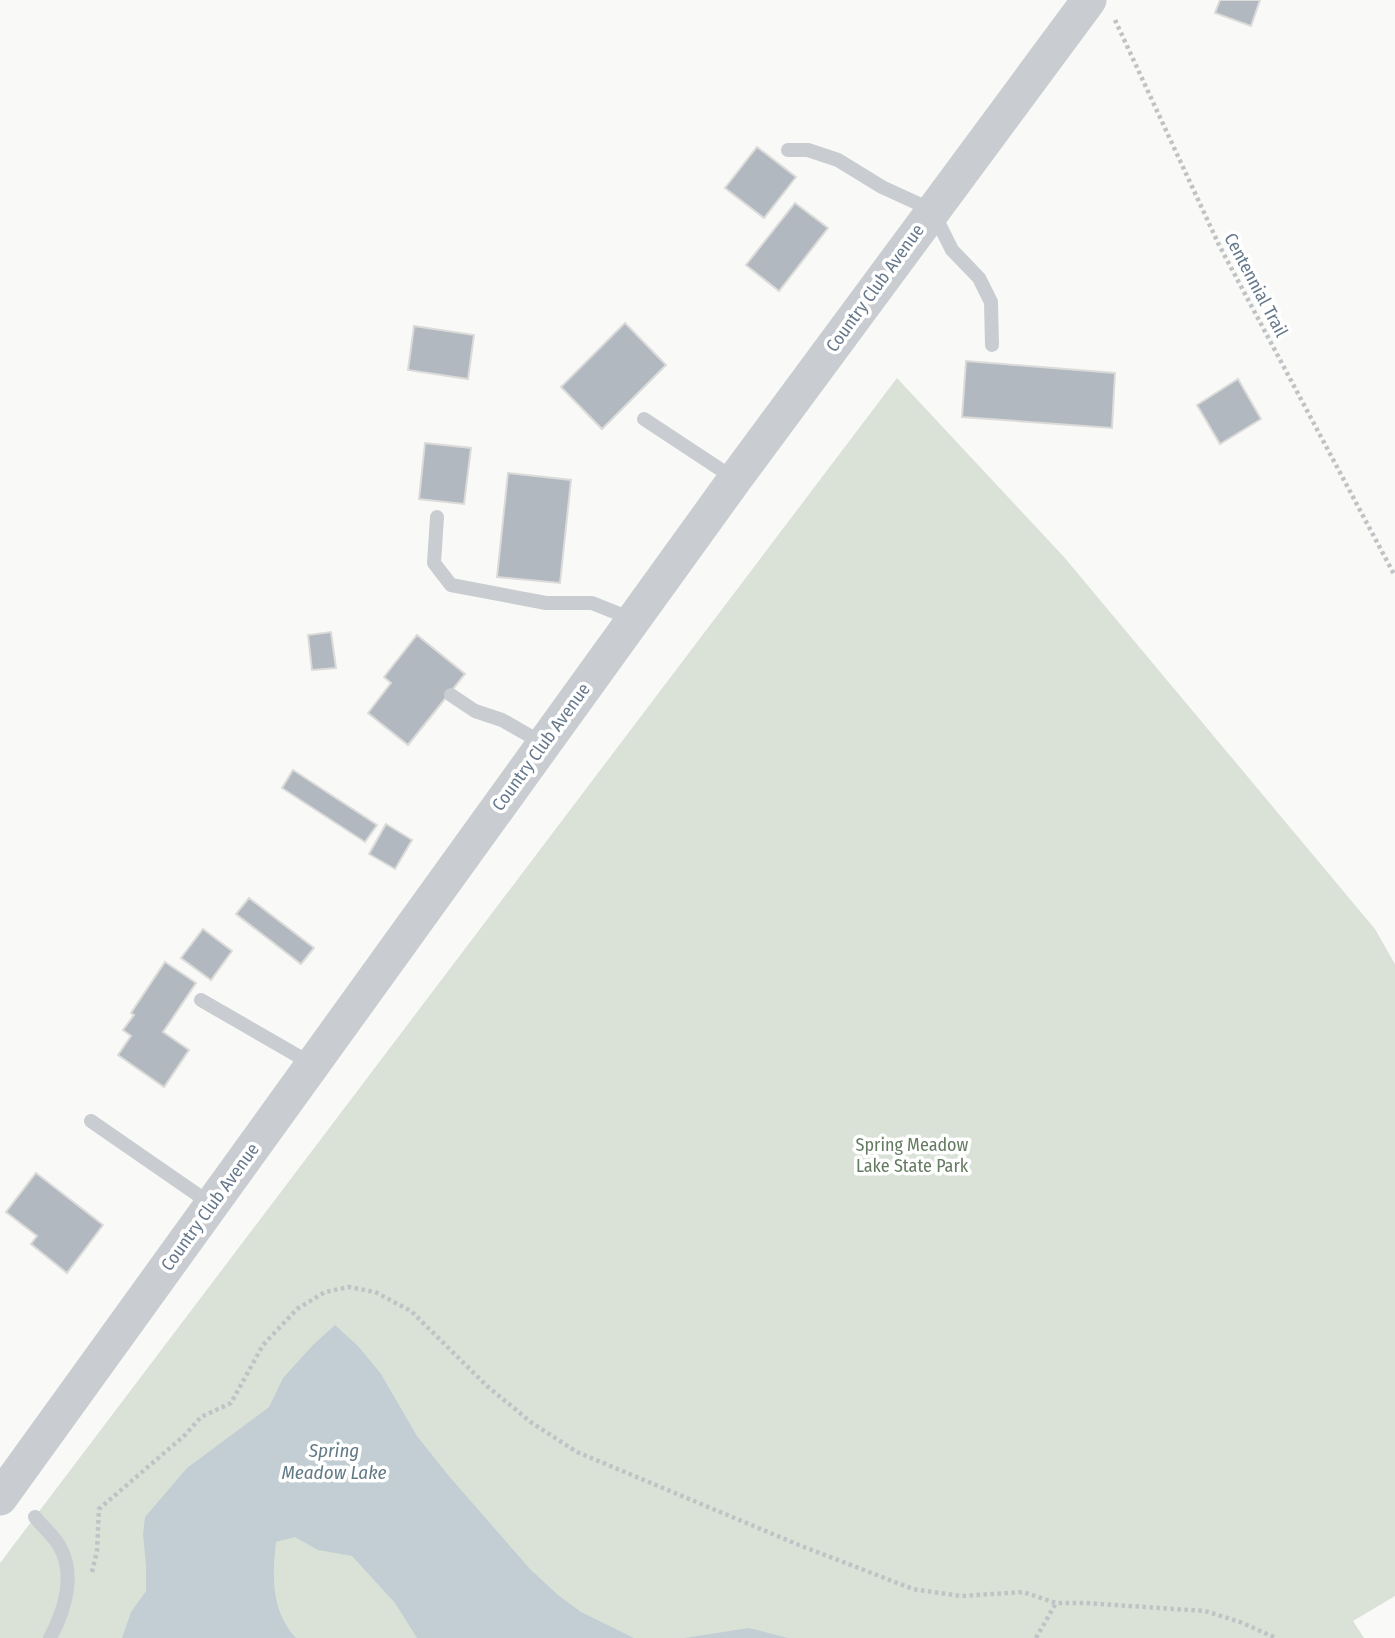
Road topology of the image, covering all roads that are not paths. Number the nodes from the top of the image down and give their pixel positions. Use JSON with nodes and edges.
{"nodes":[{"id":1,"x":1100,"y":6,"type":"edge"},
{"id":2,"x":788,"y":150,"type":"dead end"},
{"id":3,"x":932,"y":211,"type":"junction"},
{"id":4,"x":992,"y":345,"type":"dead end"},
{"id":5,"x":644,"y":419,"type":"dead end"},
{"id":6,"x":735,"y":479,"type":"junction"},
{"id":7,"x":437,"y":517,"type":"dead end"},
{"id":8,"x":634,"y":620,"type":"junction"},
{"id":9,"x":451,"y":695,"type":"dead end"},
{"id":10,"x":544,"y":744,"type":"junction"},
{"id":11,"x":201,"y":1000,"type":"dead end"},
{"id":12,"x":312,"y":1065,"type":"junction"},
{"id":13,"x":91,"y":1121,"type":"dead end"},
{"id":14,"x":212,"y":1205,"type":"junction"},
{"id":15,"x":0,"y":1498,"type":"edge"},
{"id":16,"x":34,"y":1517,"type":"dead end"},
{"id":17,"x":50,"y":1638,"type":"edge"}],
"edges":[{"from":1,"to":3,"type":"street","name":"Country Club Avenue"},
{"from":2,"to":3,"type":"lane"},
{"from":3,"to":4,"type":"lane"},
{"from":3,"to":6,"type":"street","name":"Country Club Avenue"},
{"from":5,"to":6,"type":"lane"},
{"from":6,"to":8,"type":"street","name":"Country Club Avenue"},
{"from":7,"to":8,"type":"lane"},
{"from":8,"to":10,"type":"street","name":"Country Club Avenue"},
{"from":9,"to":10,"type":"lane"},
{"from":10,"to":12,"type":"street","name":"Country Club Avenue"},
{"from":11,"to":12,"type":"lane"},
{"from":12,"to":14,"type":"street","name":"Country Club Avenue"},
{"from":13,"to":14,"type":"lane"},
{"from":14,"to":15,"type":"street","name":"Country Club Avenue"},
{"from":16,"to":17,"type":"lane"}]}
